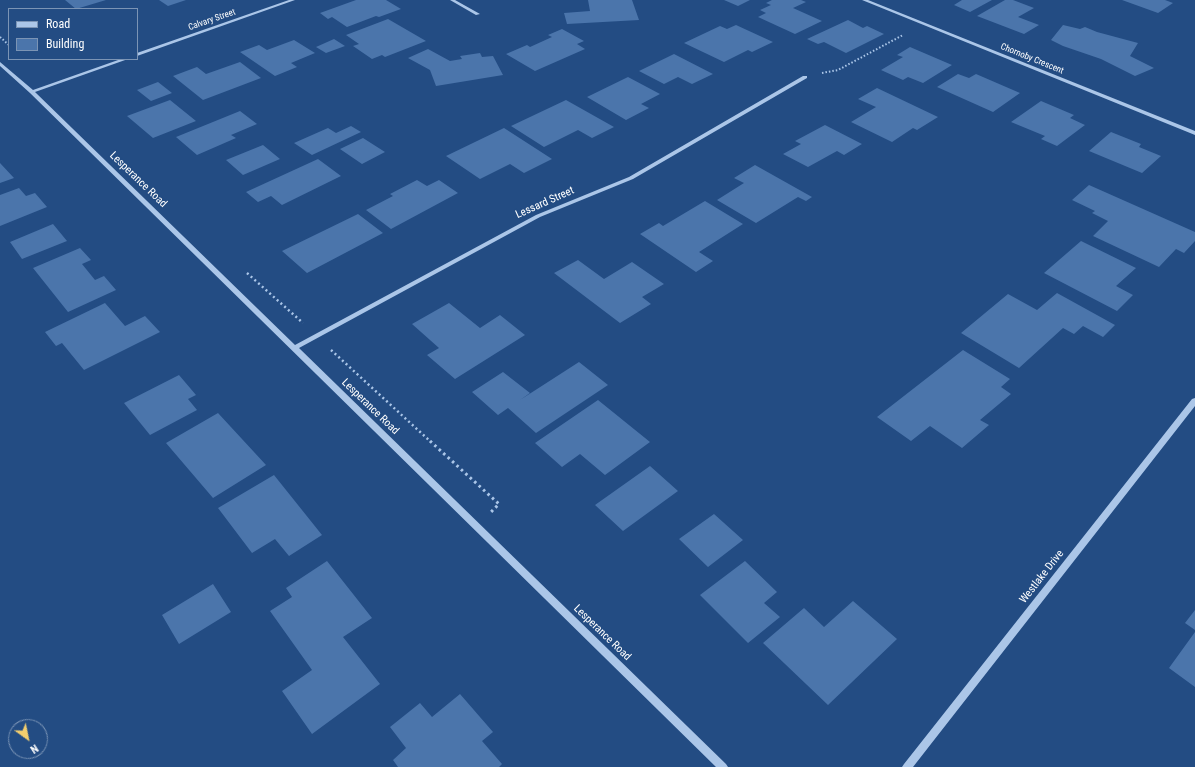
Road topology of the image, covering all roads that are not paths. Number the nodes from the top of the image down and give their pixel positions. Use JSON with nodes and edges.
{"nodes":[{"id":1,"x":292,"y":0,"type":"edge"},
{"id":2,"x":452,"y":0,"type":"edge"},
{"id":3,"x":864,"y":0,"type":"edge"},
{"id":4,"x":478,"y":14,"type":"dead end"},
{"id":5,"x":138,"y":55,"type":"edge"},
{"id":6,"x":123,"y":60,"type":"edge"},
{"id":7,"x":0,"y":63,"type":"edge"},
{"id":8,"x":805,"y":77,"type":"road end"},
{"id":9,"x":32,"y":92,"type":"junction"},
{"id":10,"x":1195,"y":134,"type":"edge"},
{"id":11,"x":294,"y":348,"type":"junction"},
{"id":12,"x":1195,"y":401,"type":"edge"},
{"id":13,"x":723,"y":767,"type":"edge"},
{"id":14,"x":907,"y":767,"type":"edge"}],
"edges":[{"from":1,"to":5,"type":"street","name":"Calvary Street"},
{"from":2,"to":4,"type":"street"},
{"from":3,"to":10,"type":"street","name":"Chornoby Crescent"},
{"from":6,"to":9,"type":"street"},
{"from":7,"to":9,"type":"street","name":"Lesperance Road"},
{"from":8,"to":11,"type":"street","name":"Lessard Street"},
{"from":9,"to":11,"type":"street","name":"Lesperance Road"},
{"from":11,"to":13,"type":"street","name":"Lesperance Road"},
{"from":12,"to":14,"type":"street","name":"Westlake Drive"}]}
